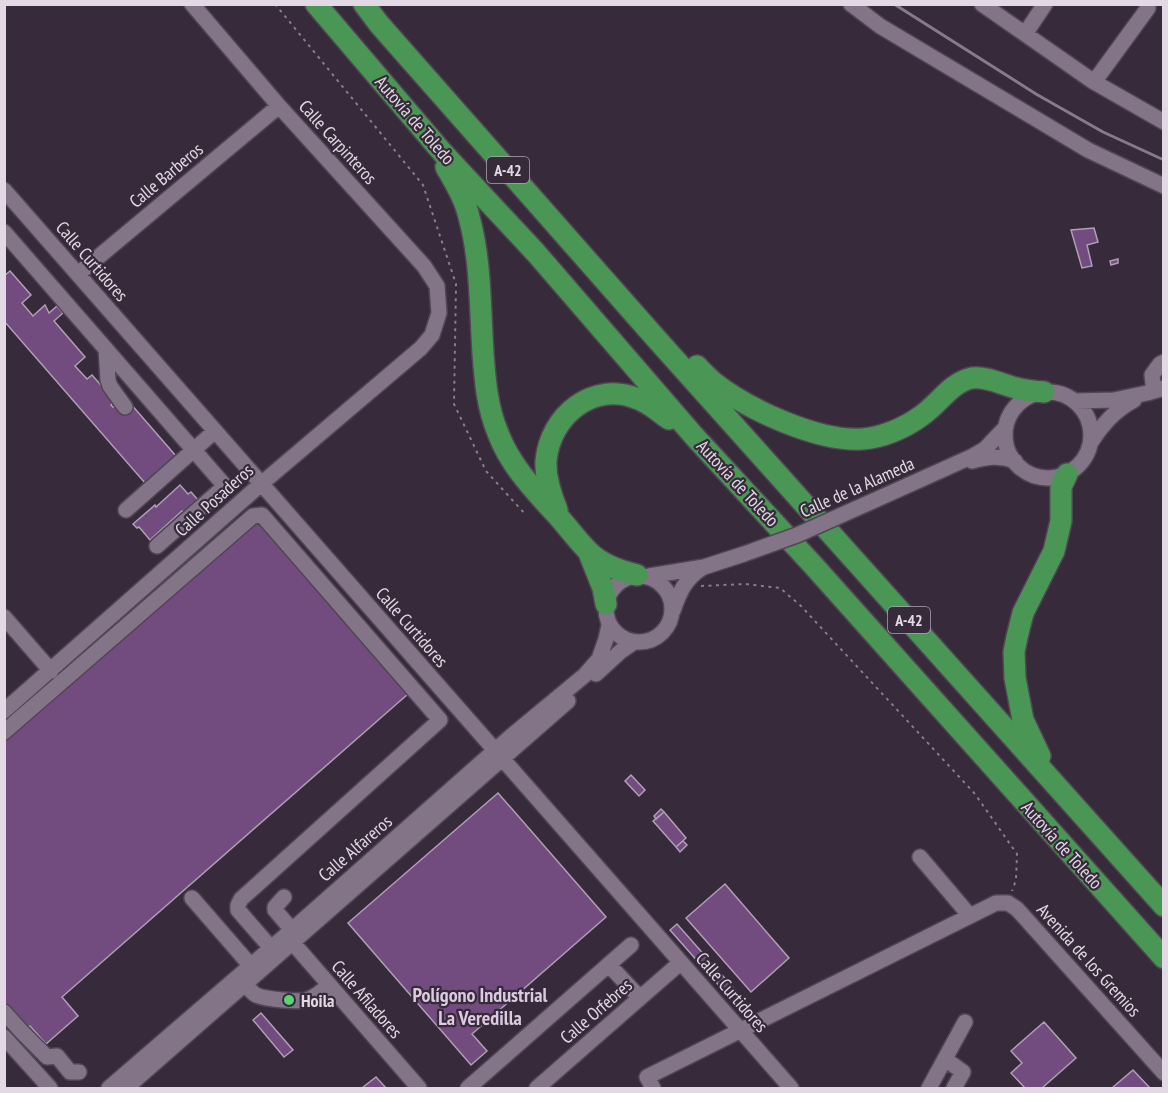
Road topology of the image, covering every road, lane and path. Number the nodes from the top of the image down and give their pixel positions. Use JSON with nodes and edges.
{"nodes":[{"id":1,"x":192,"y":4,"type":"edge"},
{"id":2,"x":316,"y":4,"type":"edge"},
{"id":3,"x":364,"y":4,"type":"edge"},
{"id":4,"x":851,"y":4,"type":"edge"},
{"id":5,"x":982,"y":4,"type":"edge"},
{"id":6,"x":1045,"y":4,"type":"edge"},
{"id":7,"x":1148,"y":8,"type":"dead end"},
{"id":8,"x":1025,"y":34,"type":"junction"},
{"id":9,"x":1094,"y":82,"type":"junction"},
{"id":10,"x":279,"y":106,"type":"junction"},
{"id":11,"x":1164,"y":122,"type":"edge"},
{"id":12,"x":442,"y":152,"type":"junction"},
{"id":13,"x":1164,"y":186,"type":"edge"},
{"id":14,"x":4,"y":190,"type":"edge"},
{"id":15,"x":4,"y":232,"type":"edge"},
{"id":16,"x":78,"y":274,"type":"junction"},
{"id":17,"x":439,"y":313,"type":"joint"},
{"id":18,"x":653,"y":335,"type":"junction"},
{"id":19,"x":106,"y":349,"type":"junction"},
{"id":20,"x":1164,"y":362,"type":"edge"},
{"id":21,"x":1155,"y":391,"type":"edge"},
{"id":22,"x":1044,"y":392,"type":"junction"},
{"id":23,"x":1076,"y":401,"type":"junction"},
{"id":24,"x":125,"y":407,"type":"dead end"},
{"id":25,"x":1006,"y":427,"type":"junction"},
{"id":26,"x":215,"y":431,"type":"junction"},
{"id":27,"x":694,"y":436,"type":"junction"},
{"id":28,"x":1091,"y":442,"type":"junction"},
{"id":29,"x":194,"y":450,"type":"junction"},
{"id":30,"x":1015,"y":461,"type":"junction"},
{"id":31,"x":957,"y":464,"type":"junction"},
{"id":32,"x":1066,"y":474,"type":"junction"},
{"id":33,"x":261,"y":484,"type":"junction"},
{"id":34,"x":126,"y":510,"type":"dead end"},
{"id":35,"x":560,"y":519,"type":"junction"},
{"id":36,"x":157,"y":546,"type":"dead end"},
{"id":37,"x":590,"y":553,"type":"junction"},
{"id":38,"x":704,"y":567,"type":"junction"},
{"id":39,"x":643,"y":576,"type":"junction"},
{"id":40,"x":698,"y":586,"type":"dead end"},
{"id":41,"x":606,"y":603,"type":"junction"},
{"id":42,"x":673,"y":612,"type":"junction"},
{"id":43,"x":4,"y":617,"type":"edge"},
{"id":44,"x":609,"y":624,"type":"junction"},
{"id":45,"x":634,"y":642,"type":"junction"},
{"id":46,"x":51,"y":671,"type":"junction"},
{"id":47,"x":4,"y":711,"type":"edge"},
{"id":48,"x":4,"y":732,"type":"edge"},
{"id":49,"x":498,"y":755,"type":"junction"},
{"id":50,"x":1054,"y":783,"type":"junction"},
{"id":51,"x":920,"y":857,"type":"dead end"},
{"id":52,"x":284,"y":897,"type":"dead end"},
{"id":53,"x":192,"y":898,"type":"dead end"},
{"id":54,"x":1008,"y":903,"type":"junction"},
{"id":55,"x":1164,"y":906,"type":"edge"},
{"id":56,"x":970,"y":916,"type":"junction"},
{"id":57,"x":284,"y":940,"type":"junction"},
{"id":58,"x":631,"y":945,"type":"dead end"},
{"id":59,"x":1164,"y":958,"type":"edge"},
{"id":60,"x":680,"y":963,"type":"junction"},
{"id":61,"x":609,"y":965,"type":"junction"},
{"id":62,"x":251,"y":966,"type":"junction"},
{"id":63,"x":246,"y":984,"type":"junction"},
{"id":64,"x":329,"y":985,"type":"junction"},
{"id":65,"x":640,"y":998,"type":"junction"},
{"id":66,"x":4,"y":1012,"type":"edge"},
{"id":67,"x":965,"y":1022,"type":"dead end"},
{"id":68,"x":740,"y":1031,"type":"junction"},
{"id":69,"x":4,"y":1036,"type":"edge"},
{"id":70,"x":945,"y":1059,"type":"junction"},
{"id":71,"x":79,"y":1072,"type":"dead end"},
{"id":72,"x":1164,"y":1073,"type":"edge"},
{"id":73,"x":50,"y":1089,"type":"edge"},
{"id":74,"x":110,"y":1089,"type":"edge"},
{"id":75,"x":126,"y":1089,"type":"edge"},
{"id":76,"x":419,"y":1089,"type":"edge"},
{"id":77,"x":468,"y":1089,"type":"edge"},
{"id":78,"x":537,"y":1089,"type":"edge"},
{"id":79,"x":653,"y":1089,"type":"edge"},
{"id":80,"x":791,"y":1089,"type":"edge"},
{"id":81,"x":929,"y":1089,"type":"edge"},
{"id":82,"x":954,"y":1089,"type":"edge"}],
"edges":[{"from":1,"to":10,"type":"street","name":"Calle Carpinteros"},
{"from":2,"to":12,"type":"highway","name":"Autovía de Toledo","number":"A-42"},
{"from":3,"to":18,"type":"highway","name":"Autovía de Toledo","number":"A-42"},
{"from":4,"to":13,"type":"street"},
{"from":5,"to":8,"type":"street"},
{"from":6,"to":8,"type":"street"},
{"from":7,"to":9,"type":"street"},
{"from":8,"to":9,"type":"street"},
{"from":9,"to":11,"type":"street"},
{"from":10,"to":16,"type":"street","name":"Calle Barberos"},
{"from":10,"to":17,"type":"street","name":"Calle Carpinteros"},
{"from":12,"to":27,"type":"highway","name":"Autovía de Toledo","number":"A-42"},
{"from":12,"to":35,"type":"highway"},
{"from":14,"to":16,"type":"street","name":"Calle Curtidores"},
{"from":15,"to":19,"type":"street"},
{"from":16,"to":26,"type":"street","name":"Calle Curtidores"},
{"from":17,"to":33,"type":"street","name":"Calle Posaderos"},
{"from":18,"to":22,"type":"highway"},
{"from":18,"to":50,"type":"highway","name":"Autovía de Toledo","number":"A-42"},
{"from":19,"to":24,"type":"street"},
{"from":19,"to":29,"type":"street"},
{"from":20,"to":21,"type":"street"},
{"from":21,"to":23,"type":"street"},
{"from":21,"to":28,"type":"street"},
{"from":22,"to":23,"type":"street"},
{"from":22,"to":25,"type":"street","name":"Calle de la Alameda"},
{"from":23,"to":28,"type":"street"},
{"from":25,"to":30,"type":"street"},
{"from":25,"to":31,"type":"street","name":"Calle de la Alameda"},
{"from":26,"to":29,"type":"street"},
{"from":26,"to":33,"type":"street","name":"Calle Curtidores"},
{"from":27,"to":35,"type":"highway"},
{"from":27,"to":59,"type":"highway","name":"Autovía de Toledo","number":"A-42"},
{"from":28,"to":32,"type":"street"},
{"from":29,"to":34,"type":"street"},
{"from":29,"to":36,"type":"street"},
{"from":30,"to":31,"type":"street","name":"Calle de la Alameda"},
{"from":30,"to":32,"type":"street","name":"Calle de la Alameda"},
{"from":31,"to":38,"type":"street","name":"Calle de la Alameda","bridge":true},
{"from":32,"to":50,"type":"highway"},
{"from":33,"to":46,"type":"street","name":"Calle Posaderos"},
{"from":33,"to":49,"type":"street","name":"Calle Curtidores"},
{"from":35,"to":37,"type":"highway"},
{"from":37,"to":39,"type":"highway"},
{"from":37,"to":41,"type":"highway"},
{"from":38,"to":39,"type":"street","name":"Calle de la Alameda"},
{"from":38,"to":42,"type":"street","name":"Calle de la Alameda"},
{"from":39,"to":41,"type":"street"},
{"from":39,"to":42,"type":"street"},
{"from":40,"to":54,"type":"path"},
{"from":41,"to":44,"type":"street"},
{"from":42,"to":45,"type":"street"},
{"from":43,"to":46,"type":"street"},
{"from":44,"to":45,"type":"street"},
{"from":44,"to":49,"type":"street","name":"Calle Alfareros"},
{"from":45,"to":49,"type":"street","name":"Calle Alfareros"},
{"from":46,"to":47,"type":"street","name":"Calle Posaderos"},
{"from":48,"to":57,"type":"street"},
{"from":49,"to":57,"type":"street","name":"Calle Alfareros"},
{"from":49,"to":60,"type":"street","name":"Calle Curtidores"},
{"from":50,"to":55,"type":"highway","name":"Autovía de Toledo","number":"A-42"},
{"from":51,"to":56,"type":"street"},
{"from":52,"to":57,"type":"street"},
{"from":53,"to":62,"type":"street"},
{"from":54,"to":56,"type":"street"},
{"from":54,"to":72,"type":"street","name":"Avenida de los Gremios"},
{"from":56,"to":68,"type":"street"},
{"from":57,"to":62,"type":"street","name":"Calle Alfareros"},
{"from":57,"to":63,"type":"street","name":"Calle Alfareros"},
{"from":57,"to":64,"type":"street","name":"Calle Afiladores"},
{"from":58,"to":61,"type":"street"},
{"from":60,"to":65,"type":"street","name":"Calle Orfebres"},
{"from":60,"to":68,"type":"street","name":"Calle Curtidores"},
{"from":61,"to":65,"type":"street"},
{"from":61,"to":77,"type":"street"},
{"from":62,"to":74,"type":"street","name":"Calle Alfareros"},
{"from":63,"to":64,"type":"street"},
{"from":63,"to":75,"type":"street","name":"Calle Alfareros"},
{"from":64,"to":76,"type":"street","name":"Calle Afiladores"},
{"from":65,"to":78,"type":"street","name":"Calle Orfebres"},
{"from":66,"to":71,"type":"street"},
{"from":67,"to":70,"type":"street"},
{"from":68,"to":79,"type":"street"},
{"from":68,"to":80,"type":"street","name":"Calle Curtidores"},
{"from":69,"to":73,"type":"street"},
{"from":70,"to":81,"type":"street"},
{"from":70,"to":82,"type":"street"}]}
